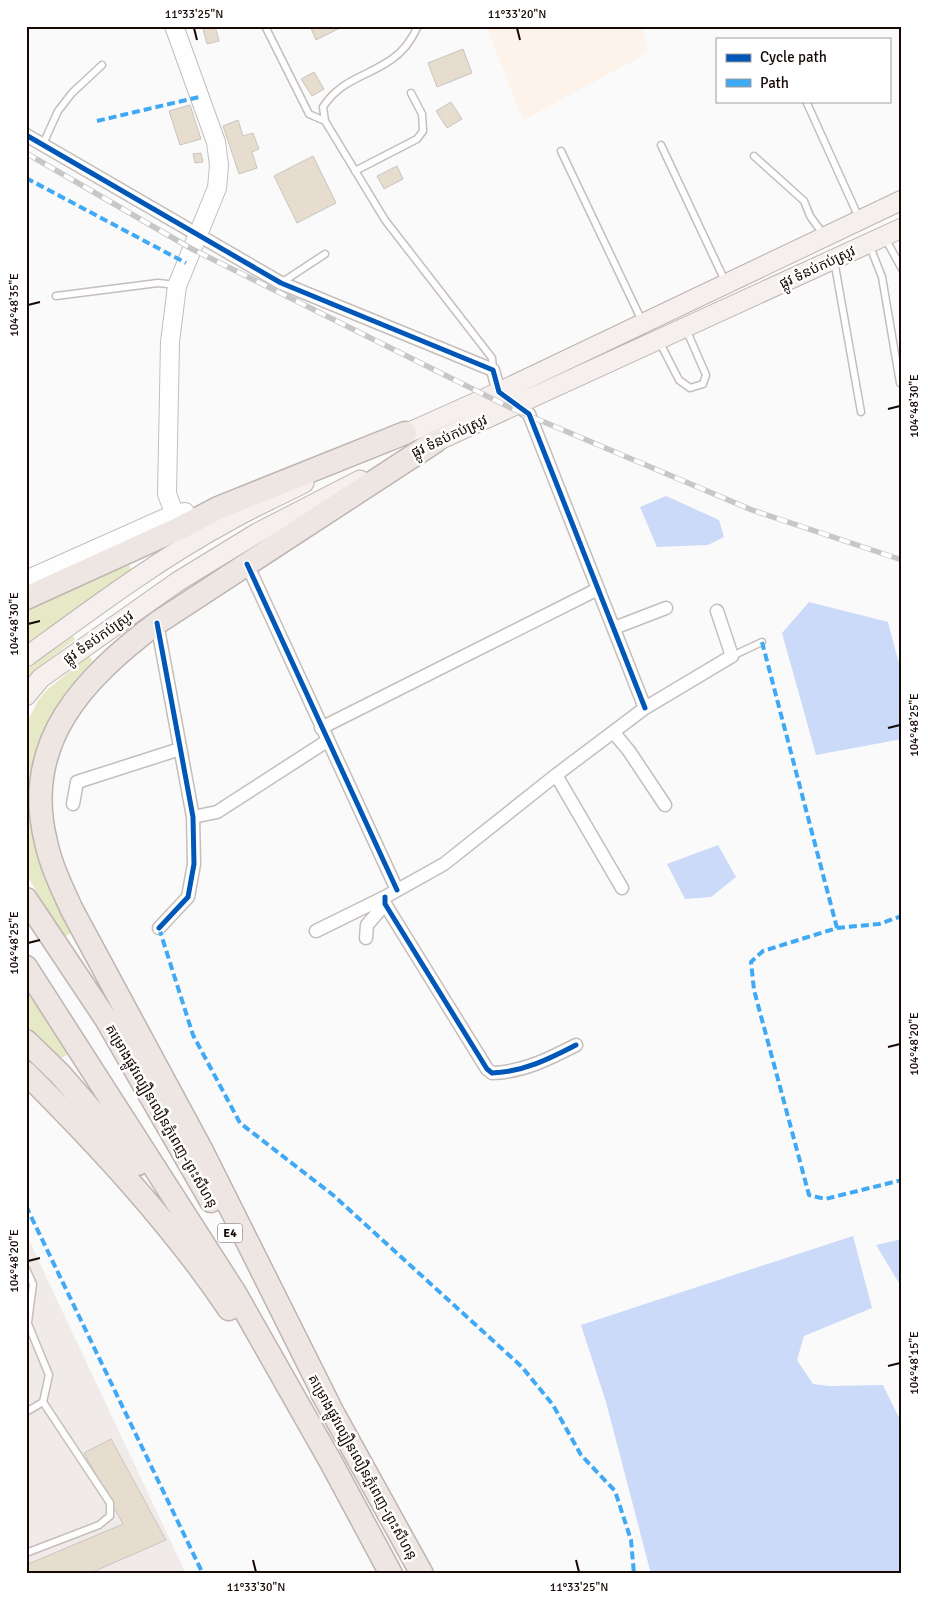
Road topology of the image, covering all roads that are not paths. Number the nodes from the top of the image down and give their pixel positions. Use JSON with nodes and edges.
{"nodes":[{"id":1,"x":174,"y":26,"type":"edge"},
{"id":2,"x":265,"y":26,"type":"edge"},
{"id":3,"x":418,"y":26,"type":"edge"},
{"id":4,"x":102,"y":65,"type":"dead end"},
{"id":5,"x":411,"y":93,"type":"dead end"},
{"id":6,"x":806,"y":102,"type":"edge"},
{"id":7,"x":325,"y":121,"type":"junction"},
{"id":8,"x":26,"y":135,"type":"edge"},
{"id":9,"x":43,"y":144,"type":"junction"},
{"id":10,"x":661,"y":145,"type":"dead end"},
{"id":11,"x":561,"y":151,"type":"dead end"},
{"id":12,"x":754,"y":156,"type":"dead end"},
{"id":13,"x":355,"y":171,"type":"junction"},
{"id":14,"x":902,"y":200,"type":"edge"},
{"id":15,"x":860,"y":220,"type":"junction"},
{"id":16,"x":902,"y":228,"type":"edge"},
{"id":17,"x":198,"y":235,"type":"junction"},
{"id":18,"x":825,"y":236,"type":"junction"},
{"id":19,"x":876,"y":240,"type":"junction"},
{"id":20,"x":325,"y":254,"type":"dead end"},
{"id":21,"x":834,"y":259,"type":"junction"},
{"id":22,"x":902,"y":269,"type":"edge"},
{"id":23,"x":726,"y":282,"type":"junction"},
{"id":24,"x":280,"y":283,"type":"junction"},
{"id":25,"x":177,"y":286,"type":"junction"},
{"id":26,"x":56,"y":296,"type":"dead end"},
{"id":27,"x":642,"y":322,"type":"junction"},
{"id":28,"x":685,"y":327,"type":"junction"},
{"id":29,"x":658,"y":340,"type":"junction"},
{"id":30,"x":493,"y":370,"type":"junction"},
{"id":31,"x":900,"y":383,"type":"dead end"},
{"id":32,"x":499,"y":392,"type":"junction"},
{"id":33,"x":517,"y":404,"type":"junction"},
{"id":34,"x":861,"y":412,"type":"dead end"},
{"id":35,"x":405,"y":433,"type":"junction"},
{"id":36,"x":436,"y":441,"type":"junction"},
{"id":37,"x":177,"y":521,"type":"junction"},
{"id":38,"x":247,"y":564,"type":"junction"},
{"id":39,"x":26,"y":580,"type":"edge"},
{"id":40,"x":598,"y":589,"type":"junction"},
{"id":41,"x":26,"y":598,"type":"edge"},
{"id":42,"x":666,"y":608,"type":"dead end"},
{"id":43,"x":717,"y":611,"type":"dead end"},
{"id":44,"x":157,"y":623,"type":"junction"},
{"id":45,"x":614,"y":628,"type":"junction"},
{"id":46,"x":762,"y":642,"type":"dead end"},
{"id":47,"x":732,"y":656,"type":"junction"},
{"id":48,"x":26,"y":657,"type":"edge"},
{"id":49,"x":26,"y":696,"type":"edge"},
{"id":50,"x":646,"y":708,"type":"junction"},
{"id":51,"x":321,"y":728,"type":"junction"},
{"id":52,"x":614,"y":733,"type":"junction"},
{"id":53,"x":327,"y":741,"type":"junction"},
{"id":54,"x":180,"y":749,"type":"junction"},
{"id":55,"x":556,"y":774,"type":"junction"},
{"id":56,"x":72,"y":804,"type":"dead end"},
{"id":57,"x":665,"y":805,"type":"dead end"},
{"id":58,"x":193,"y":817,"type":"junction"},
{"id":59,"x":622,"y":888,"type":"dead end"},
{"id":60,"x":397,"y":890,"type":"junction"},
{"id":61,"x":26,"y":899,"type":"edge"},
{"id":62,"x":385,"y":901,"type":"junction"},
{"id":63,"x":159,"y":928,"type":"dead end"},
{"id":64,"x":316,"y":931,"type":"dead end"},
{"id":65,"x":366,"y":938,"type":"dead end"},
{"id":66,"x":26,"y":967,"type":"edge"},
{"id":67,"x":26,"y":1041,"type":"edge"},
{"id":68,"x":576,"y":1045,"type":"dead end"},
{"id":69,"x":26,"y":1073,"type":"edge"},
{"id":70,"x":26,"y":1269,"type":"edge"},
{"id":71,"x":235,"y":1293,"type":"junction"},
{"id":72,"x":27,"y":1321,"type":"edge"},
{"id":73,"x":43,"y":1402,"type":"junction"},
{"id":74,"x":329,"y":1405,"type":"junction"},
{"id":75,"x":26,"y":1412,"type":"edge"},
{"id":76,"x":332,"y":1464,"type":"junction"},
{"id":77,"x":26,"y":1553,"type":"edge"},
{"id":78,"x":391,"y":1574,"type":"edge"},
{"id":79,"x":422,"y":1574,"type":"edge"}],
"edges":[{"from":1,"to":17,"type":"street"},
{"from":2,"to":7,"type":"lane"},
{"from":3,"to":7,"type":"lane"},
{"from":4,"to":9,"type":"lane"},
{"from":5,"to":13,"type":"lane"},
{"from":6,"to":15,"type":"lane"},
{"from":7,"to":13,"type":"lane"},
{"from":8,"to":9,"type":"street"},
{"from":9,"to":17,"type":"street"},
{"from":10,"to":23,"type":"lane"},
{"from":11,"to":27,"type":"lane"},
{"from":12,"to":18,"type":"lane"},
{"from":13,"to":30,"type":"lane"},
{"from":14,"to":15,"type":"main road","name":"ផ្លូវ ទំនប់កប់ស្រូវ"},
{"from":15,"to":18,"type":"main road","name":"ផ្លូវ ទំនប់កប់ស្រូវ"},
{"from":16,"to":19,"type":"main road","name":"ផ្លូវ ទំនប់កប់ស្រូវ"},
{"from":17,"to":24,"type":"street"},
{"from":17,"to":25,"type":"street"},
{"from":18,"to":23,"type":"main road","name":"ផ្លូវ ទំនប់កប់ស្រូវ"},
{"from":19,"to":21,"type":"main road","name":"ផ្លូវ ទំនប់កប់ស្រូវ"},
{"from":19,"to":22,"type":"lane"},
{"from":19,"to":31,"type":"lane"},
{"from":20,"to":24,"type":"lane"},
{"from":21,"to":28,"type":"main road","name":"ផ្លូវ ទំនប់កប់ស្រូវ"},
{"from":21,"to":34,"type":"lane"},
{"from":23,"to":27,"type":"main road","name":"ផ្លូវ ទំនប់កប់ស្រូវ"},
{"from":24,"to":30,"type":"street"},
{"from":25,"to":26,"type":"lane"},
{"from":25,"to":37,"type":"street"},
{"from":27,"to":32,"type":"main road","name":"ផ្លូវ ទំនប់កប់ស្រូវ"},
{"from":28,"to":29,"type":"main road","name":"ផ្លូវ ទំនប់កប់ស្រូវ"},
{"from":28,"to":29,"type":"lane"},
{"from":29,"to":33,"type":"main road","name":"ផ្លូវ ទំនប់កប់ស្រូវ"},
{"from":30,"to":32,"type":"street"},
{"from":32,"to":33,"type":"street"},
{"from":32,"to":35,"type":"main road","name":"ផ្លូវ ទំនប់កប់ស្រូវ"},
{"from":33,"to":36,"type":"main road","name":"ផ្លូវ ទំនប់កប់ស្រូវ"},
{"from":33,"to":40,"type":"street"},
{"from":35,"to":37,"type":"highway"},
{"from":35,"to":48,"type":"main road","name":"ផ្លូវ ទំនប់កប់ស្រូវ"},
{"from":36,"to":38,"type":"highway"},
{"from":36,"to":49,"type":"main road","name":"ផ្លូវ ទំនប់កប់ស្រូវ"},
{"from":37,"to":39,"type":"street"},
{"from":37,"to":41,"type":"highway"},
{"from":38,"to":44,"type":"highway"},
{"from":38,"to":51,"type":"street"},
{"from":40,"to":45,"type":"street"},
{"from":40,"to":51,"type":"street"},
{"from":42,"to":45,"type":"street"},
{"from":43,"to":47,"type":"street"},
{"from":44,"to":54,"type":"street"},
{"from":44,"to":74,"type":"highway"},
{"from":45,"to":50,"type":"street"},
{"from":46,"to":47,"type":"lane"},
{"from":47,"to":50,"type":"street"},
{"from":50,"to":52,"type":"street"},
{"from":51,"to":53,"type":"street"},
{"from":52,"to":55,"type":"street"},
{"from":52,"to":57,"type":"street"},
{"from":53,"to":58,"type":"street"},
{"from":53,"to":60,"type":"street"},
{"from":54,"to":56,"type":"street"},
{"from":54,"to":58,"type":"street"},
{"from":55,"to":59,"type":"street"},
{"from":55,"to":60,"type":"street"},
{"from":58,"to":63,"type":"street"},
{"from":60,"to":62,"type":"street"},
{"from":61,"to":74,"type":"highway","name":"គម្រោងផ្លូវល្បឿនលឿនភ្នំពេញ-ព្រះសីហនុ","number":"E4"},
{"from":62,"to":64,"type":"street"},
{"from":62,"to":65,"type":"street"},
{"from":62,"to":68,"type":"street"},
{"from":66,"to":71,"type":"highway","name":"គម្រោងផ្លូវល្បឿនលឿនភ្នំពេញ-ព្រះសីហនុ","number":"E4"},
{"from":67,"to":71,"type":"highway"},
{"from":69,"to":76,"type":"highway"},
{"from":70,"to":72,"type":"lane"},
{"from":71,"to":76,"type":"highway","name":"គម្រោងផ្លូវល្បឿនលឿនភ្នំពេញ-ព្រះសីហនុ","number":"E4"},
{"from":72,"to":73,"type":"lane"},
{"from":73,"to":75,"type":"lane"},
{"from":73,"to":77,"type":"lane"},
{"from":74,"to":79,"type":"highway","name":"គម្រោងផ្លូវល្បឿនលឿនភ្នំពេញ-ព្រះសីហនុ","number":"E4"},
{"from":76,"to":78,"type":"highway","name":"គម្រោងផ្លូវល្បឿនលឿនភ្នំពេញ-ព្រះសីហនុ","number":"E4"}]}
